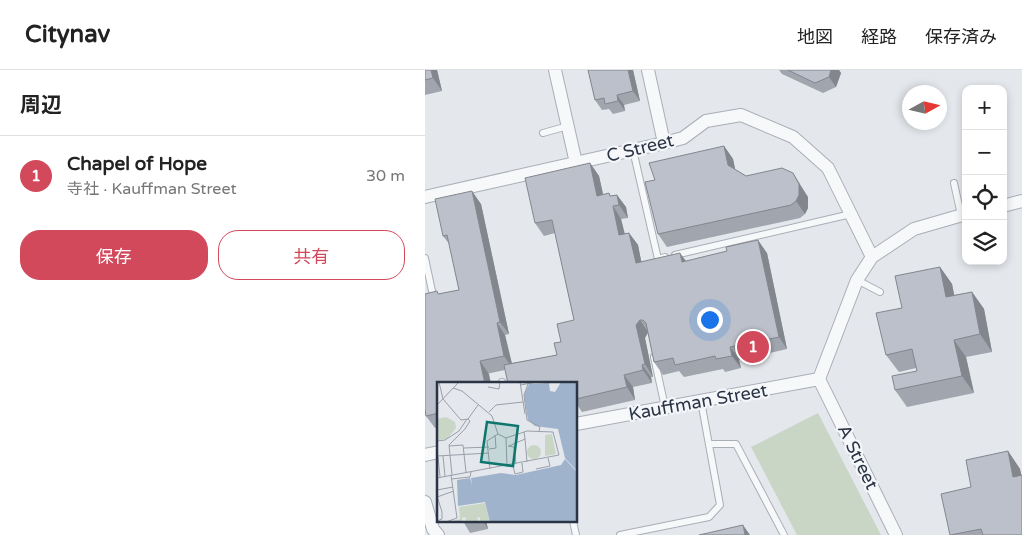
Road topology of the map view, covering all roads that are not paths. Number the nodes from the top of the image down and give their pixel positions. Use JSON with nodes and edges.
{"nodes":[{"id":1,"x":555,"y":70,"type":"edge"},
{"id":2,"x":648,"y":70,"type":"edge"},
{"id":3,"x":568,"y":126,"type":"junction"},
{"id":4,"x":543,"y":133,"type":"dead end"},
{"id":5,"x":665,"y":143,"type":"junction"},
{"id":6,"x":633,"y":150,"type":"junction"},
{"id":7,"x":576,"y":163,"type":"junction"},
{"id":8,"x":954,"y":183,"type":"dead end"},
{"id":9,"x":425,"y":197,"type":"edge"},
{"id":10,"x":1022,"y":201,"type":"edge"},
{"id":11,"x":1007,"y":205,"type":"edge"},
{"id":12,"x":962,"y":211,"type":"edge"},
{"id":13,"x":851,"y":214,"type":"junction"},
{"id":14,"x":962,"y":215,"type":"edge"},
{"id":15,"x":872,"y":257,"type":"junction"},
{"id":16,"x":425,"y":258,"type":"edge"},
{"id":17,"x":857,"y":280,"type":"junction"},
{"id":18,"x":432,"y":290,"type":"edge"},
{"id":19,"x":880,"y":292,"type":"dead end"},
{"id":20,"x":652,"y":346,"type":"edge"},
{"id":21,"x":819,"y":379,"type":"junction"},
{"id":22,"x":701,"y":401,"type":"junction"},
{"id":23,"x":665,"y":407,"type":"junction"},
{"id":24,"x":577,"y":424,"type":"edge"},
{"id":25,"x":709,"y":444,"type":"junction"},
{"id":26,"x":425,"y":502,"type":"edge"},
{"id":27,"x":573,"y":522,"type":"edge"},
{"id":28,"x":432,"y":533,"type":"edge"},
{"id":29,"x":576,"y":535,"type":"edge"},
{"id":30,"x":620,"y":535,"type":"edge"},
{"id":31,"x":784,"y":535,"type":"edge"},
{"id":32,"x":896,"y":535,"type":"edge"}],
"edges":[{"from":1,"to":3,"type":"street"},
{"from":2,"to":5,"type":"street"},
{"from":3,"to":4,"type":"lane"},
{"from":3,"to":7,"type":"street"},
{"from":5,"to":6,"type":"street","name":"C Street"},
{"from":5,"to":13,"type":"street","name":"C Street"},
{"from":6,"to":7,"type":"street","name":"C Street"},
{"from":6,"to":13,"type":"lane"},
{"from":7,"to":9,"type":"street","name":"C Street"},
{"from":8,"to":12,"type":"lane"},
{"from":10,"to":11,"type":"street"},
{"from":13,"to":15,"type":"street","name":"C Street"},
{"from":14,"to":15,"type":"street"},
{"from":15,"to":17,"type":"street"},
{"from":16,"to":18,"type":"lane"},
{"from":17,"to":19,"type":"lane"},
{"from":17,"to":21,"type":"street"},
{"from":20,"to":23,"type":"lane"},
{"from":21,"to":22,"type":"street","name":"Kauffman Street"},
{"from":21,"to":32,"type":"street","name":"A Street"},
{"from":22,"to":23,"type":"street","name":"Kauffman Street"},
{"from":22,"to":25,"type":"lane"},
{"from":23,"to":24,"type":"street","name":"Kauffman Street"},
{"from":25,"to":30,"type":"lane"},
{"from":25,"to":31,"type":"lane"},
{"from":26,"to":28,"type":"street"},
{"from":27,"to":29,"type":"lane"}]}
